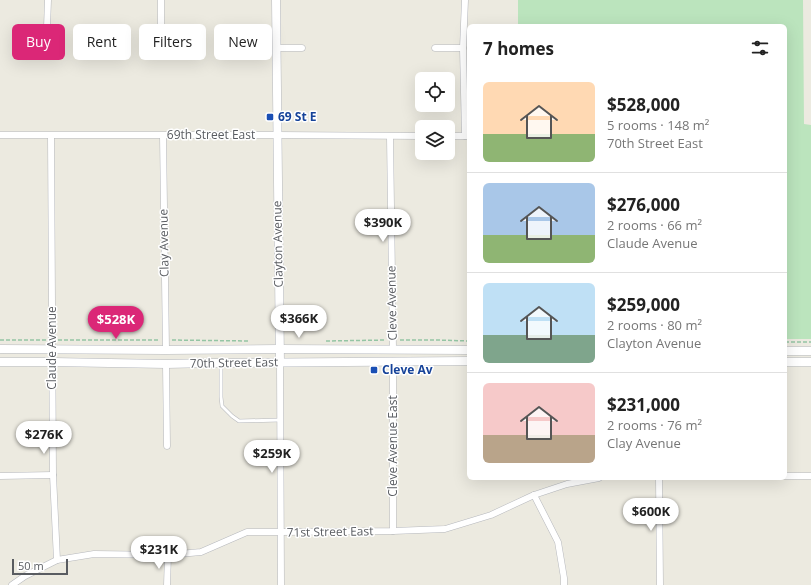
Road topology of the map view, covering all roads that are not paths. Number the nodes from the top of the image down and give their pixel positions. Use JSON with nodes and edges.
{"nodes":[{"id":1,"x":48,"y":0,"type":"edge"},
{"id":2,"x":161,"y":0,"type":"edge"},
{"id":3,"x":276,"y":0,"type":"edge"},
{"id":4,"x":465,"y":0,"type":"edge"},
{"id":5,"x":47,"y":24,"type":"edge"},
{"id":6,"x":160,"y":24,"type":"edge"},
{"id":7,"x":277,"y":48,"type":"junction"},
{"id":8,"x":302,"y":48,"type":"dead end"},
{"id":9,"x":435,"y":48,"type":"dead end"},
{"id":10,"x":464,"y":48,"type":"junction"},
{"id":11,"x":0,"y":135,"type":"edge"},
{"id":12,"x":277,"y":135,"type":"junction"},
{"id":13,"x":51,"y":136,"type":"junction"},
{"id":14,"x":163,"y":136,"type":"junction"},
{"id":15,"x":390,"y":136,"type":"junction"},
{"id":16,"x":415,"y":136,"type":"edge"},
{"id":17,"x":455,"y":136,"type":"edge"},
{"id":18,"x":467,"y":136,"type":"edge"},
{"id":19,"x":0,"y":349,"type":"edge"},
{"id":20,"x":52,"y":349,"type":"junction"},
{"id":21,"x":280,"y":349,"type":"junction"},
{"id":22,"x":393,"y":349,"type":"junction"},
{"id":23,"x":166,"y":350,"type":"junction"},
{"id":24,"x":467,"y":350,"type":"edge"},
{"id":25,"x":787,"y":351,"type":"edge"},
{"id":26,"x":811,"y":351,"type":"edge"},
{"id":27,"x":393,"y":361,"type":"junction"},
{"id":28,"x":467,"y":361,"type":"edge"},
{"id":29,"x":0,"y":362,"type":"edge"},
{"id":30,"x":52,"y":362,"type":"junction"},
{"id":31,"x":787,"y":362,"type":"edge"},
{"id":32,"x":811,"y":362,"type":"edge"},
{"id":33,"x":221,"y":363,"type":"junction"},
{"id":34,"x":280,"y":363,"type":"junction"},
{"id":35,"x":166,"y":364,"type":"junction"},
{"id":36,"x":280,"y":420,"type":"junction"},
{"id":37,"x":167,"y":446,"type":"dead end"},
{"id":38,"x":53,"y":475,"type":"junction"},
{"id":39,"x":0,"y":476,"type":"edge"},
{"id":40,"x":787,"y":476,"type":"edge"},
{"id":41,"x":811,"y":476,"type":"edge"},
{"id":42,"x":588,"y":480,"type":"edge"},
{"id":43,"x":660,"y":480,"type":"edge"},
{"id":44,"x":534,"y":495,"type":"junction"},
{"id":45,"x":393,"y":531,"type":"junction"},
{"id":46,"x":281,"y":532,"type":"junction"},
{"id":47,"x":168,"y":555,"type":"junction"},
{"id":48,"x":57,"y":560,"type":"junction"},
{"id":49,"x":12,"y":585,"type":"edge"},
{"id":50,"x":167,"y":585,"type":"edge"},
{"id":51,"x":281,"y":585,"type":"edge"},
{"id":52,"x":564,"y":585,"type":"edge"},
{"id":53,"x":660,"y":585,"type":"edge"}],
"edges":[{"from":1,"to":5,"type":"street"},
{"from":2,"to":6,"type":"street"},
{"from":3,"to":7,"type":"main road","name":"Clayton Avenue"},
{"from":4,"to":10,"type":"street"},
{"from":7,"to":8,"type":"street"},
{"from":7,"to":12,"type":"main road","name":"Clayton Avenue"},
{"from":9,"to":10,"type":"street"},
{"from":10,"to":18,"type":"street"},
{"from":11,"to":13,"type":"street","name":"69th Street East"},
{"from":12,"to":14,"type":"street","name":"69th Street East"},
{"from":12,"to":15,"type":"street","name":"69th Street East"},
{"from":12,"to":21,"type":"main road","name":"Clayton Avenue"},
{"from":13,"to":14,"type":"street","name":"69th Street East"},
{"from":13,"to":20,"type":"street","name":"Claude Avenue"},
{"from":14,"to":23,"type":"street","name":"Clay Avenue"},
{"from":15,"to":16,"type":"street","name":"69th Street East"},
{"from":15,"to":22,"type":"street","name":"Cleve Avenue"},
{"from":17,"to":18,"type":"street"},
{"from":19,"to":20,"type":"main road","name":"70th Street East"},
{"from":20,"to":23,"type":"main road","name":"70th Street East"},
{"from":20,"to":30,"type":"street","name":"Claude Avenue"},
{"from":21,"to":22,"type":"main road","name":"70th Street East"},
{"from":21,"to":23,"type":"main road","name":"70th Street East"},
{"from":21,"to":34,"type":"main road","name":"Clayton Avenue"},
{"from":22,"to":24,"type":"main road","name":"70th Street East"},
{"from":25,"to":26,"type":"main road"},
{"from":27,"to":28,"type":"main road","name":"70th Street East"},
{"from":27,"to":34,"type":"main road","name":"70th Street East"},
{"from":27,"to":45,"type":"street","name":"Cleve Avenue East"},
{"from":29,"to":30,"type":"main road","name":"70th Street East"},
{"from":30,"to":35,"type":"main road","name":"70th Street East"},
{"from":30,"to":38,"type":"street","name":"Claude Avenue"},
{"from":31,"to":32,"type":"main road"},
{"from":33,"to":34,"type":"main road","name":"70th Street East"},
{"from":33,"to":35,"type":"main road","name":"70th Street East"},
{"from":33,"to":36,"type":"lane"},
{"from":34,"to":36,"type":"street","name":"Clayton Avenue"},
{"from":35,"to":37,"type":"street"},
{"from":36,"to":46,"type":"street","name":"Clayton Avenue"},
{"from":38,"to":39,"type":"street"},
{"from":38,"to":48,"type":"street","name":"Claude Avenue"},
{"from":40,"to":41,"type":"street"},
{"from":42,"to":44,"type":"street","name":"71st Street East"},
{"from":43,"to":53,"type":"street"},
{"from":44,"to":45,"type":"street","name":"71st Street East"},
{"from":44,"to":52,"type":"street"},
{"from":45,"to":46,"type":"street","name":"71st Street East"},
{"from":46,"to":47,"type":"street","name":"71st Street East"},
{"from":46,"to":51,"type":"street","name":"Clayton Avenue"},
{"from":47,"to":48,"type":"street","name":"71st Street East"},
{"from":47,"to":50,"type":"street"},
{"from":48,"to":49,"type":"street","name":"71st Street East"}]}
